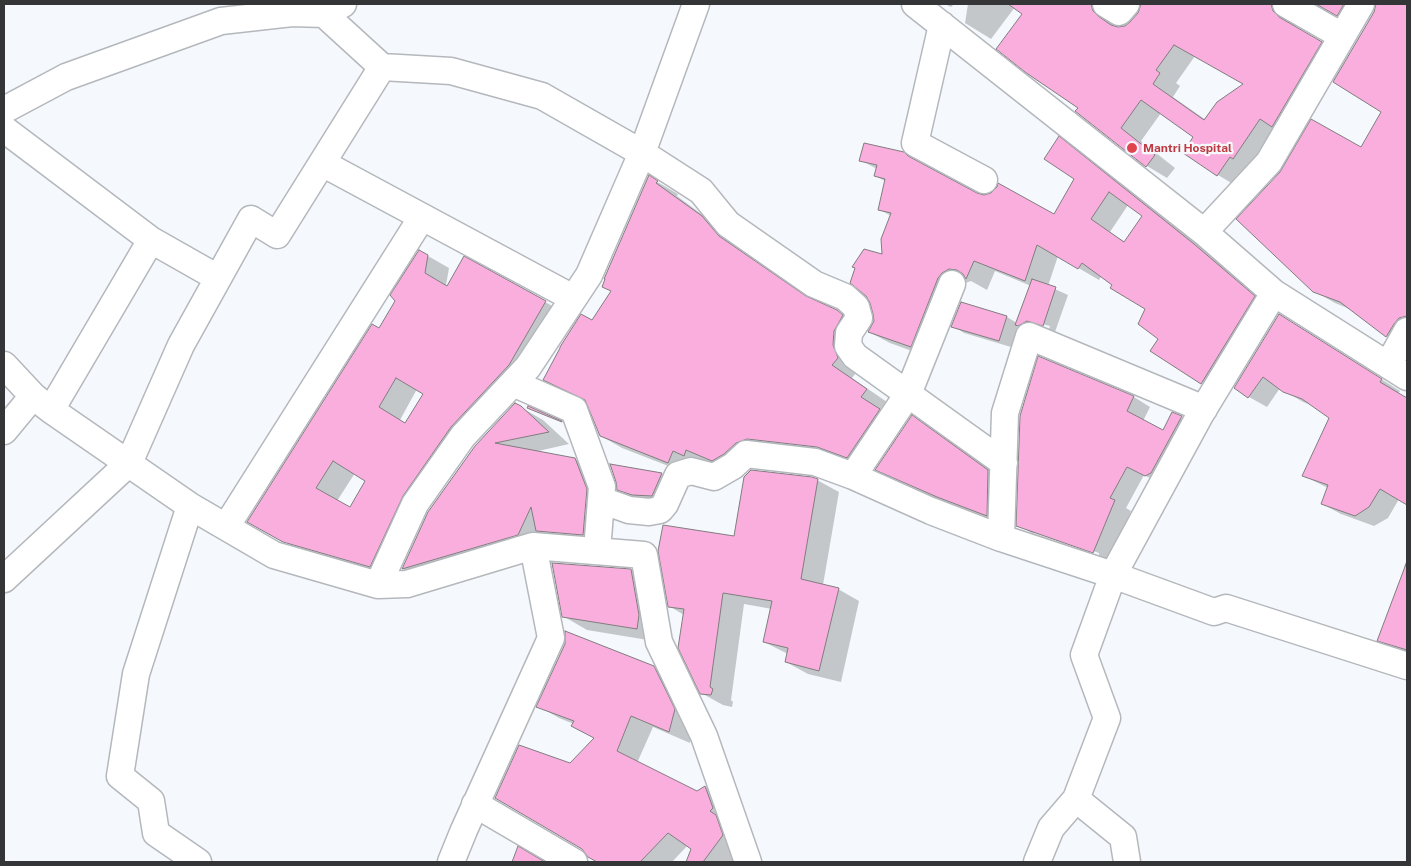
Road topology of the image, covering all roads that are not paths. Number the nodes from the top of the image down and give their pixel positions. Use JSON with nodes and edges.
{"nodes":[{"id":1,"x":696,"y":4,"type":"edge"},
{"id":2,"x":915,"y":4,"type":"edge"},
{"id":3,"x":1106,"y":4,"type":"edge"},
{"id":4,"x":1126,"y":4,"type":"edge"},
{"id":5,"x":1286,"y":4,"type":"edge"},
{"id":6,"x":1361,"y":4,"type":"edge"},
{"id":7,"x":330,"y":7,"type":"edge"},
{"id":8,"x":267,"y":10,"type":"edge"},
{"id":9,"x":942,"y":25,"type":"junction"},
{"id":10,"x":1342,"y":36,"type":"junction"},
{"id":11,"x":382,"y":67,"type":"junction"},
{"id":12,"x":4,"y":110,"type":"edge"},
{"id":13,"x":4,"y":129,"type":"edge"},
{"id":14,"x":642,"y":153,"type":"junction"},
{"id":15,"x":322,"y":163,"type":"junction"},
{"id":16,"x":984,"y":180,"type":"dead end"},
{"id":17,"x":422,"y":217,"type":"junction"},
{"id":18,"x":1204,"y":232,"type":"junction"},
{"id":19,"x":151,"y":240,"type":"junction"},
{"id":20,"x":218,"y":278,"type":"junction"},
{"id":21,"x":952,"y":284,"type":"dead end"},
{"id":22,"x":1274,"y":293,"type":"junction"},
{"id":23,"x":573,"y":298,"type":"junction"},
{"id":24,"x":1407,"y":331,"type":"edge"},
{"id":25,"x":4,"y":365,"type":"edge"},
{"id":26,"x":1398,"y":371,"type":"edge"},
{"id":27,"x":513,"y":383,"type":"junction"},
{"id":28,"x":908,"y":394,"type":"junction"},
{"id":29,"x":42,"y":403,"type":"junction"},
{"id":30,"x":1204,"y":409,"type":"junction"},
{"id":31,"x":4,"y":431,"type":"edge"},
{"id":32,"x":129,"y":463,"type":"junction"},
{"id":33,"x":1004,"y":463,"type":"junction"},
{"id":34,"x":853,"y":476,"type":"junction"},
{"id":35,"x":601,"y":500,"type":"junction"},
{"id":36,"x":190,"y":506,"type":"junction"},
{"id":37,"x":226,"y":527,"type":"junction"},
{"id":38,"x":1001,"y":538,"type":"junction"},
{"id":39,"x":533,"y":546,"type":"junction"},
{"id":40,"x":597,"y":551,"type":"junction"},
{"id":41,"x":1113,"y":575,"type":"junction"},
{"id":42,"x":4,"y":579,"type":"edge"},
{"id":43,"x":378,"y":585,"type":"junction"},
{"id":44,"x":1407,"y":666,"type":"edge"},
{"id":45,"x":1076,"y":799,"type":"junction"},
{"id":46,"x":476,"y":804,"type":"junction"},
{"id":47,"x":198,"y":862,"type":"edge"},
{"id":48,"x":451,"y":862,"type":"edge"},
{"id":49,"x":574,"y":862,"type":"edge"},
{"id":50,"x":748,"y":862,"type":"edge"},
{"id":51,"x":1037,"y":862,"type":"edge"},
{"id":52,"x":1127,"y":862,"type":"edge"}],
"edges":[{"from":1,"to":14,"type":"street"},
{"from":2,"to":9,"type":"street"},
{"from":3,"to":4,"type":"street"},
{"from":5,"to":10,"type":"street"},
{"from":6,"to":10,"type":"street"},
{"from":7,"to":8,"type":"street"},
{"from":7,"to":11,"type":"street"},
{"from":8,"to":12,"type":"street"},
{"from":9,"to":16,"type":"street"},
{"from":9,"to":18,"type":"street"},
{"from":10,"to":18,"type":"street"},
{"from":11,"to":14,"type":"street"},
{"from":11,"to":15,"type":"street"},
{"from":13,"to":19,"type":"street"},
{"from":14,"to":23,"type":"street"},
{"from":14,"to":28,"type":"street"},
{"from":15,"to":17,"type":"street"},
{"from":15,"to":20,"type":"street"},
{"from":17,"to":23,"type":"street"},
{"from":17,"to":37,"type":"street"},
{"from":18,"to":22,"type":"street"},
{"from":19,"to":20,"type":"street"},
{"from":19,"to":29,"type":"street"},
{"from":20,"to":32,"type":"street"},
{"from":21,"to":28,"type":"street"},
{"from":22,"to":26,"type":"street"},
{"from":22,"to":30,"type":"street"},
{"from":23,"to":27,"type":"street"},
{"from":24,"to":26,"type":"street"},
{"from":25,"to":29,"type":"street"},
{"from":27,"to":35,"type":"street"},
{"from":27,"to":43,"type":"street"},
{"from":28,"to":33,"type":"street"},
{"from":28,"to":34,"type":"street"},
{"from":29,"to":31,"type":"street"},
{"from":29,"to":32,"type":"street"},
{"from":30,"to":33,"type":"street"},
{"from":30,"to":41,"type":"street"},
{"from":32,"to":36,"type":"street"},
{"from":32,"to":42,"type":"street"},
{"from":33,"to":38,"type":"street"},
{"from":34,"to":35,"type":"street"},
{"from":34,"to":38,"type":"street"},
{"from":35,"to":40,"type":"street"},
{"from":36,"to":37,"type":"street"},
{"from":36,"to":47,"type":"street"},
{"from":37,"to":43,"type":"street"},
{"from":38,"to":41,"type":"street"},
{"from":39,"to":40,"type":"street"},
{"from":39,"to":43,"type":"street"},
{"from":39,"to":46,"type":"street"},
{"from":40,"to":50,"type":"street"},
{"from":41,"to":44,"type":"street"},
{"from":41,"to":45,"type":"street"},
{"from":45,"to":51,"type":"street"},
{"from":45,"to":52,"type":"street"},
{"from":46,"to":48,"type":"street"},
{"from":46,"to":49,"type":"street"}]}
